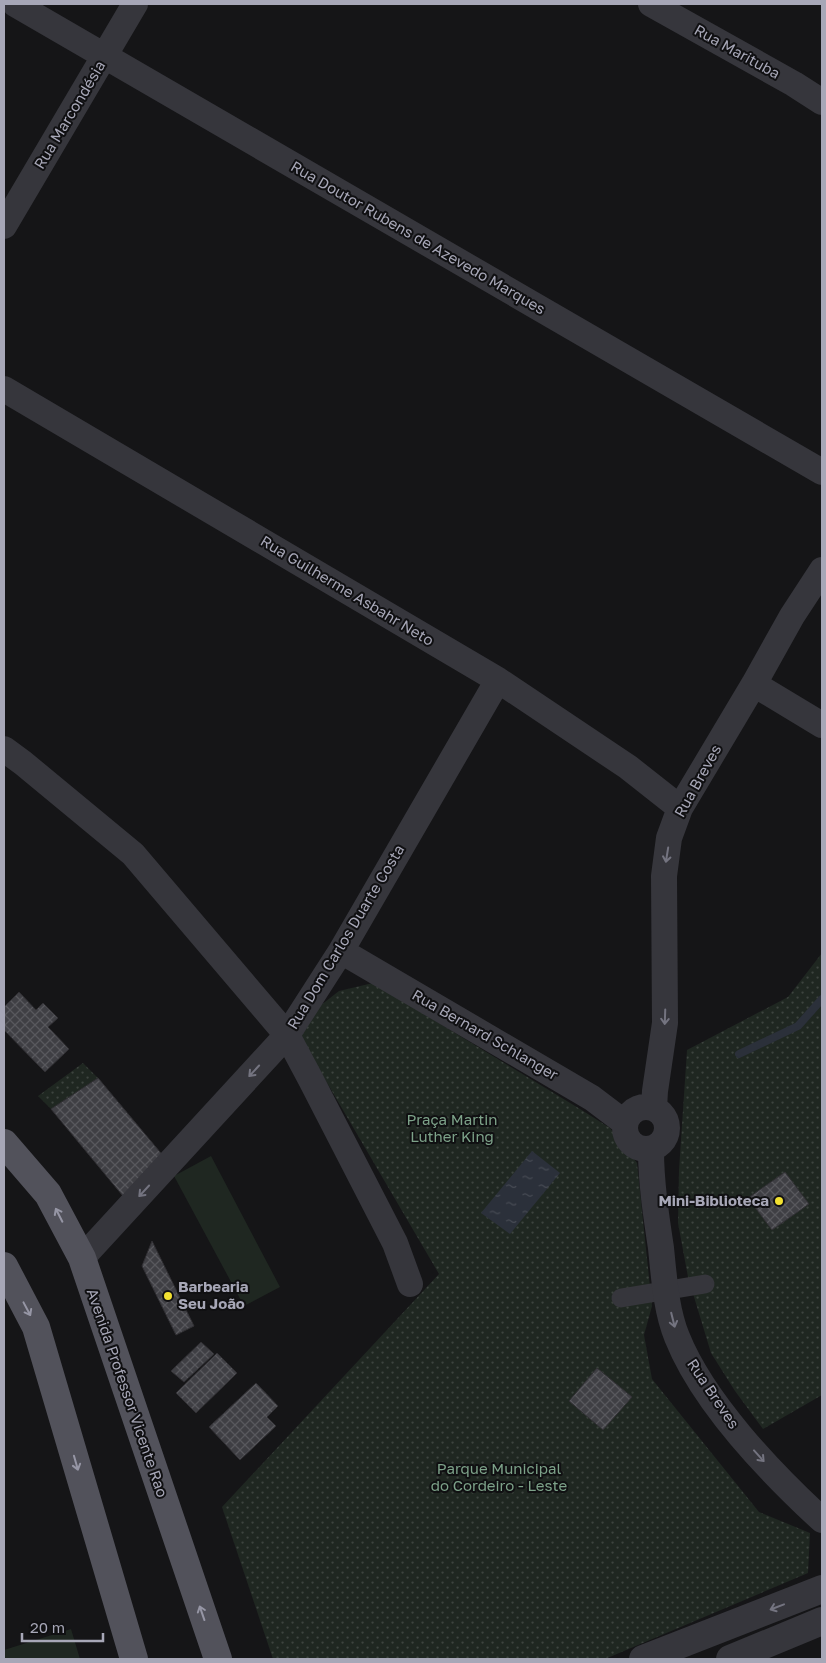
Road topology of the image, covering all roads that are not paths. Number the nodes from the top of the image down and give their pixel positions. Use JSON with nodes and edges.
{"nodes":[{"id":1,"x":15,"y":4,"type":"edge"},
{"id":2,"x":136,"y":4,"type":"edge"},
{"id":3,"x":651,"y":4,"type":"edge"},
{"id":4,"x":105,"y":56,"type":"junction"},
{"id":5,"x":822,"y":102,"type":"edge"},
{"id":6,"x":4,"y":226,"type":"edge"},
{"id":7,"x":4,"y":389,"type":"edge"},
{"id":8,"x":822,"y":472,"type":"edge"},
{"id":9,"x":822,"y":570,"type":"edge"},
{"id":10,"x":498,"y":680,"type":"junction"},
{"id":11,"x":754,"y":684,"type":"junction"},
{"id":12,"x":822,"y":725,"type":"edge"},
{"id":13,"x":4,"y":749,"type":"edge"},
{"id":14,"x":680,"y":808,"type":"junction"},
{"id":15,"x":341,"y":951,"type":"junction"},
{"id":16,"x":287,"y":1035,"type":"junction"},
{"id":17,"x":654,"y":1108,"type":"junction"},
{"id":18,"x":625,"y":1124,"type":"junction"},
{"id":19,"x":4,"y":1143,"type":"edge"},
{"id":20,"x":651,"y":1150,"type":"junction"},
{"id":21,"x":82,"y":1258,"type":"junction"},
{"id":22,"x":4,"y":1266,"type":"edge"},
{"id":23,"x":410,"y":1284,"type":"dead end"},
{"id":24,"x":705,"y":1284,"type":"dead end"},
{"id":25,"x":666,"y":1291,"type":"junction"},
{"id":26,"x":621,"y":1298,"type":"dead end"},
{"id":27,"x":822,"y":1520,"type":"edge"},
{"id":28,"x":822,"y":1589,"type":"edge"},
{"id":29,"x":822,"y":1621,"type":"edge"},
{"id":30,"x":134,"y":1659,"type":"edge"},
{"id":31,"x":218,"y":1659,"type":"edge"},
{"id":32,"x":643,"y":1659,"type":"edge"},
{"id":33,"x":730,"y":1659,"type":"edge"}],
"edges":[{"from":1,"to":4,"type":"street","name":"Rua Doutor Rubens de Azevedo Marques"},
{"from":2,"to":4,"type":"street","name":"Rua Marcondésia"},
{"from":3,"to":5,"type":"street","name":"Rua Marituba"},
{"from":4,"to":6,"type":"street","name":"Rua Marcondésia"},
{"from":4,"to":8,"type":"street","name":"Rua Doutor Rubens de Azevedo Marques"},
{"from":7,"to":10,"type":"street","name":"Rua Guilherme Asbahr Neto"},
{"from":9,"to":11,"type":"street","name":"Rua Breves"},
{"from":10,"to":14,"type":"street","name":"Rua Guilherme Asbahr Neto"},
{"from":10,"to":15,"type":"street","name":"Rua Dom Carlos Duarte Costa"},
{"from":11,"to":12,"type":"street"},
{"from":11,"to":14,"type":"street","name":"Rua Breves"},
{"from":13,"to":16,"type":"street"},
{"from":14,"to":17,"type":"street","name":"Rua Breves","one_way":true},
{"from":15,"to":16,"type":"street","name":"Rua Dom Carlos Duarte Costa"},
{"from":15,"to":18,"type":"street","name":"Rua Bernard Schlanger"},
{"from":16,"to":21,"type":"street","name":"Rua Dom Carlos Duarte Costa","one_way":true},
{"from":16,"to":23,"type":"street"},
{"from":17,"to":18,"type":"street"},
{"from":17,"to":20,"type":"street"},
{"from":18,"to":20,"type":"street"},
{"from":21,"to":19,"type":"main road","name":"Avenida Professor Vicente Rao","one_way":true},
{"from":20,"to":25,"type":"street","name":"Rua Breves"},
{"from":31,"to":21,"type":"main road","name":"Avenida Professor Vicente Rao","one_way":true},
{"from":22,"to":30,"type":"main road","one_way":true},
{"from":24,"to":25,"type":"street"},
{"from":25,"to":26,"type":"street"},
{"from":25,"to":27,"type":"street","name":"Rua Breves","one_way":true},
{"from":28,"to":32,"type":"street","one_way":true},
{"from":29,"to":33,"type":"street"}]}
